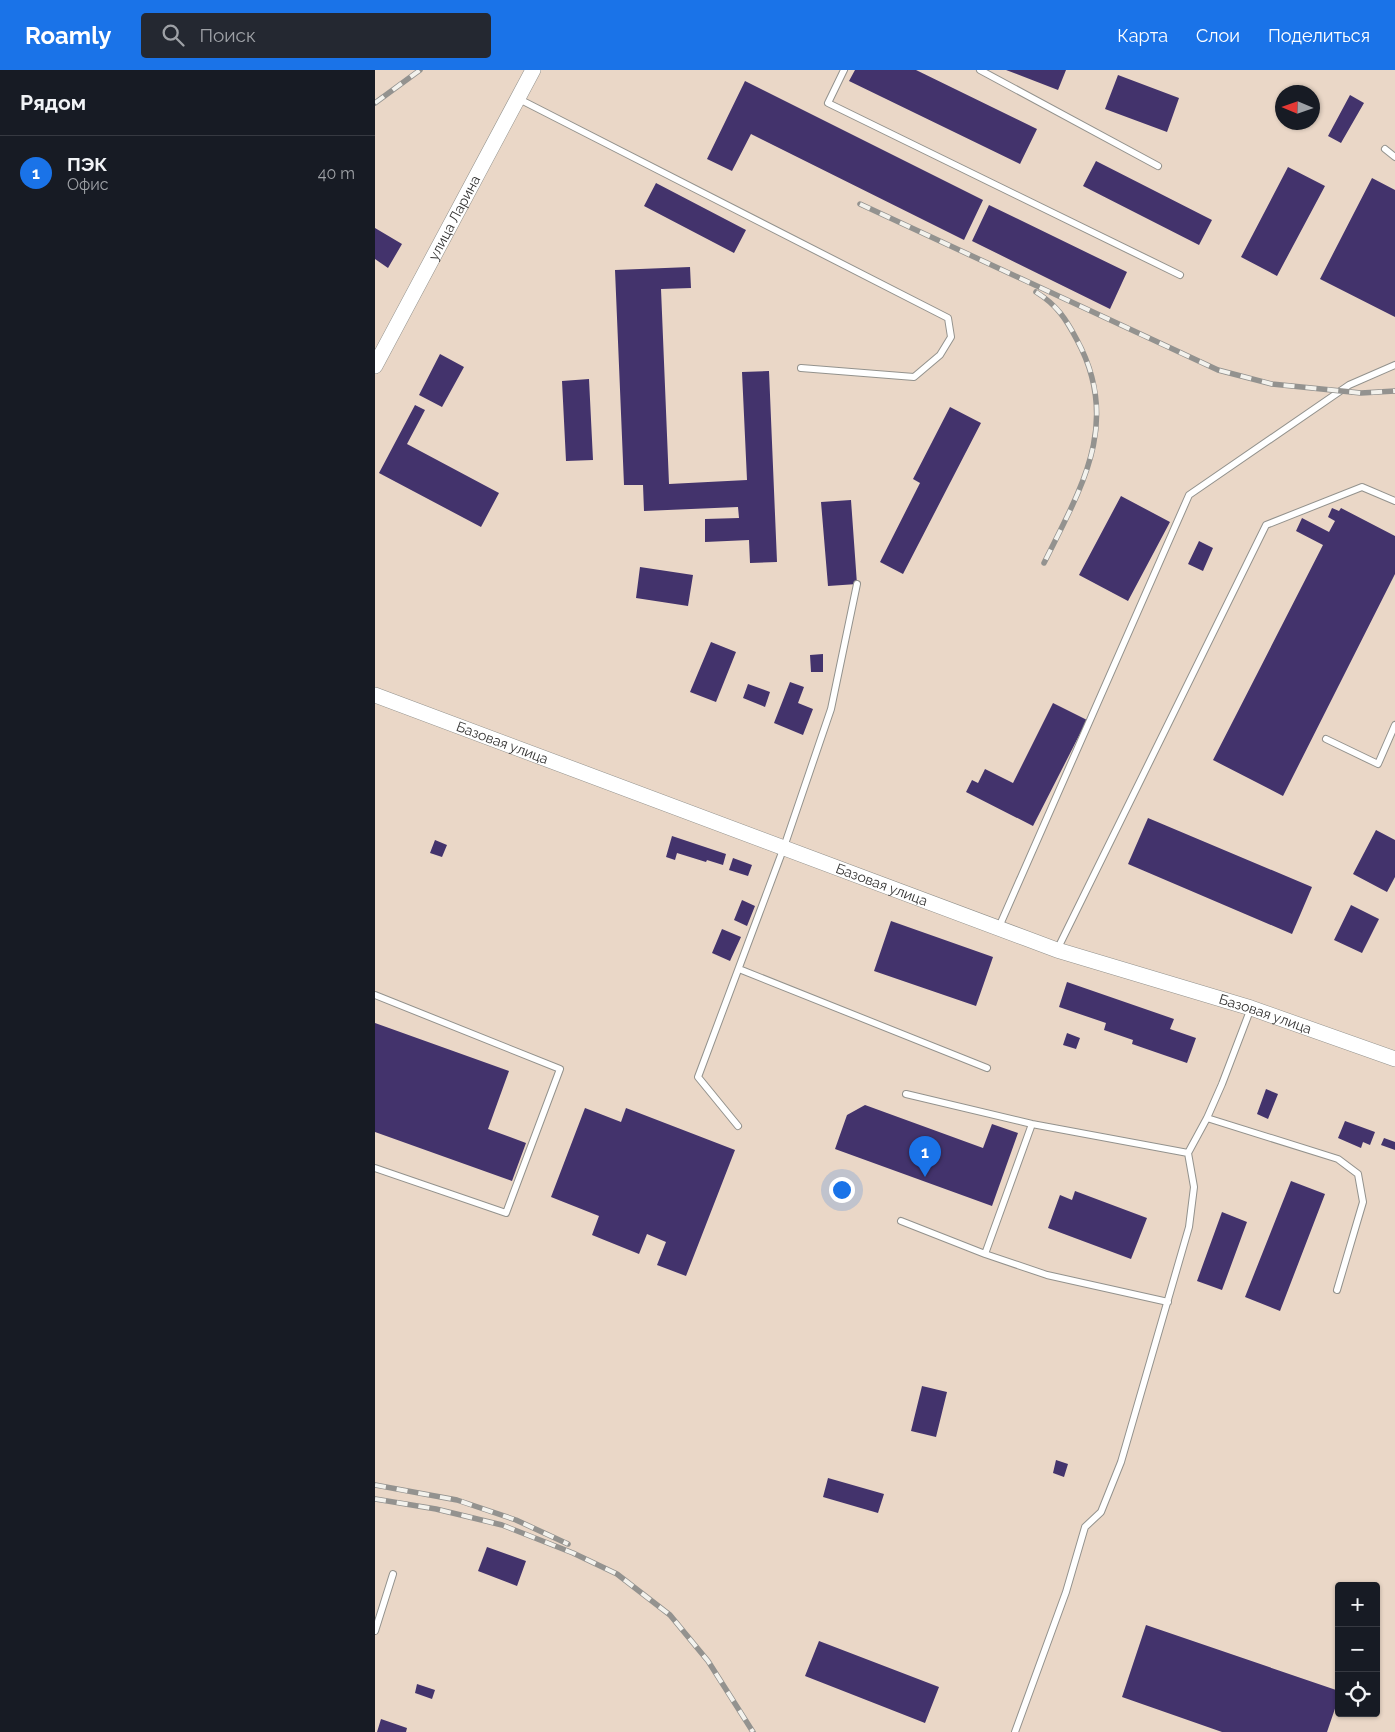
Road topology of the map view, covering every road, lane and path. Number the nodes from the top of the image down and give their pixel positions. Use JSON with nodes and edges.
{"nodes":[{"id":1,"x":533,"y":70,"type":"edge"},
{"id":2,"x":845,"y":70,"type":"edge"},
{"id":3,"x":980,"y":70,"type":"edge"},
{"id":4,"x":517,"y":98,"type":"junction"},
{"id":5,"x":1385,"y":149,"type":"dead end"},
{"id":6,"x":1395,"y":158,"type":"edge"},
{"id":7,"x":1157,"y":166,"type":"dead end"},
{"id":8,"x":1180,"y":275,"type":"dead end"},
{"id":9,"x":1395,"y":365,"type":"edge"},
{"id":10,"x":375,"y":366,"type":"edge"},
{"id":11,"x":801,"y":368,"type":"dead end"},
{"id":12,"x":1395,"y":501,"type":"edge"},
{"id":13,"x":857,"y":584,"type":"dead end"},
{"id":14,"x":375,"y":695,"type":"edge"},
{"id":15,"x":1395,"y":725,"type":"edge"},
{"id":16,"x":1326,"y":739,"type":"dead end"},
{"id":17,"x":784,"y":847,"type":"junction"},
{"id":18,"x":998,"y":928,"type":"junction"},
{"id":19,"x":1057,"y":950,"type":"junction"},
{"id":20,"x":739,"y":969,"type":"junction"},
{"id":21,"x":375,"y":995,"type":"edge"},
{"id":22,"x":1251,"y":1008,"type":"junction"},
{"id":23,"x":1395,"y":1059,"type":"edge"},
{"id":24,"x":987,"y":1068,"type":"dead end"},
{"id":25,"x":906,"y":1094,"type":"dead end"},
{"id":26,"x":1207,"y":1118,"type":"junction"},
{"id":27,"x":1032,"y":1124,"type":"junction"},
{"id":28,"x":738,"y":1126,"type":"dead end"},
{"id":29,"x":1188,"y":1153,"type":"junction"},
{"id":30,"x":375,"y":1168,"type":"edge"},
{"id":31,"x":901,"y":1221,"type":"dead end"},
{"id":32,"x":985,"y":1254,"type":"junction"},
{"id":33,"x":1337,"y":1290,"type":"dead end"},
{"id":34,"x":1168,"y":1302,"type":"junction"},
{"id":35,"x":393,"y":1574,"type":"dead end"},
{"id":36,"x":375,"y":1631,"type":"edge"},
{"id":37,"x":1015,"y":1732,"type":"edge"}],
"edges":[{"from":1,"to":4,"type":"street","name":"улица Ларина"},
{"from":2,"to":8,"type":"lane"},
{"from":3,"to":7,"type":"lane"},
{"from":4,"to":10,"type":"street","name":"улица Ларина"},
{"from":4,"to":11,"type":"lane"},
{"from":5,"to":6,"type":"lane"},
{"from":9,"to":18,"type":"lane"},
{"from":12,"to":19,"type":"lane"},
{"from":13,"to":17,"type":"lane"},
{"from":14,"to":17,"type":"street","name":"Базовая улица"},
{"from":15,"to":16,"type":"lane"},
{"from":17,"to":18,"type":"street","name":"Базовая улица"},
{"from":17,"to":20,"type":"lane"},
{"from":18,"to":19,"type":"street","name":"Базовая улица"},
{"from":19,"to":22,"type":"street","name":"Базовая улица"},
{"from":20,"to":24,"type":"lane"},
{"from":20,"to":28,"type":"lane"},
{"from":21,"to":30,"type":"lane"},
{"from":22,"to":23,"type":"street","name":"Базовая улица"},
{"from":22,"to":26,"type":"lane"},
{"from":25,"to":27,"type":"lane"},
{"from":26,"to":29,"type":"lane"},
{"from":26,"to":33,"type":"lane"},
{"from":27,"to":29,"type":"lane"},
{"from":27,"to":32,"type":"lane"},
{"from":29,"to":34,"type":"lane"},
{"from":31,"to":32,"type":"lane"},
{"from":32,"to":34,"type":"lane"},
{"from":34,"to":37,"type":"lane"},
{"from":35,"to":36,"type":"lane"}]}
